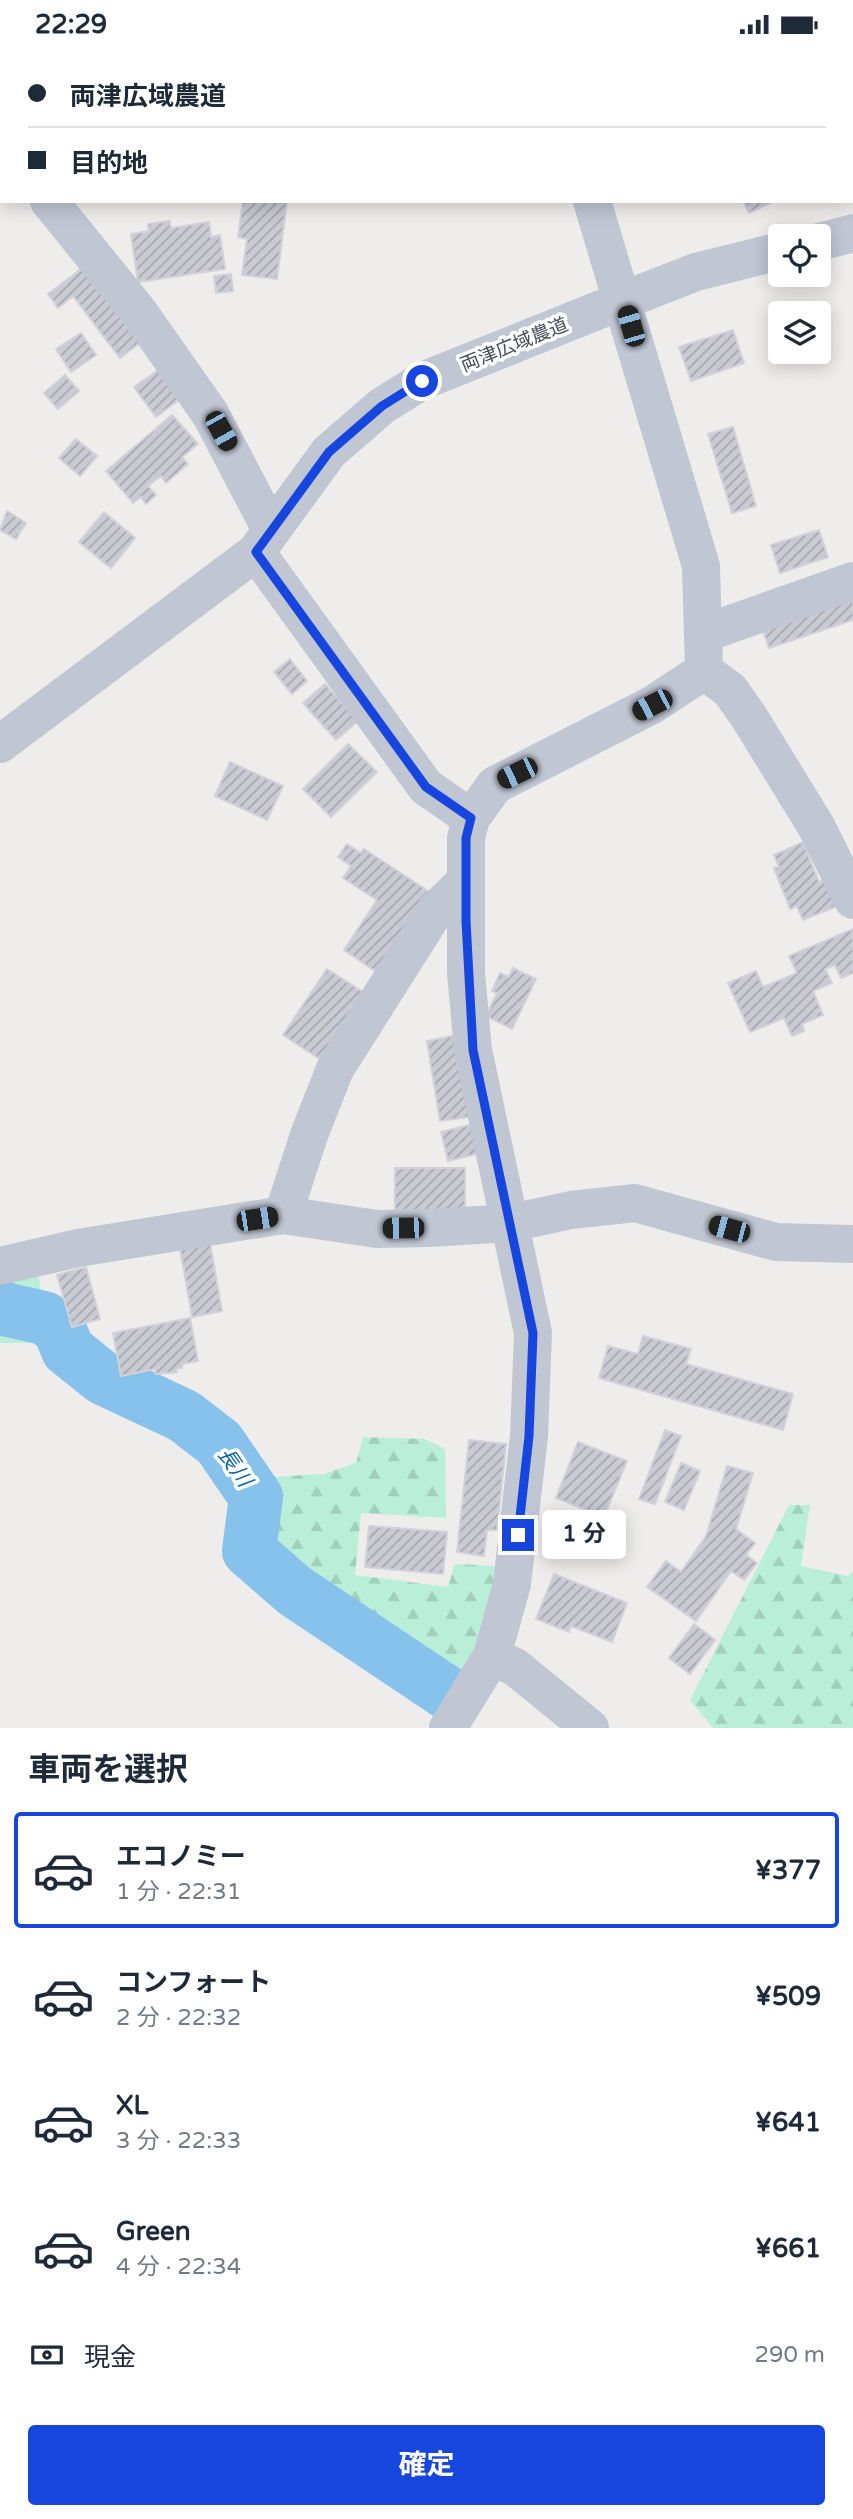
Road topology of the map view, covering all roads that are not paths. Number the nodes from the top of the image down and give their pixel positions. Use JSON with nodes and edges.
{"nodes":[{"id":1,"x":51,"y":203,"type":"edge"},
{"id":2,"x":594,"y":203,"type":"edge"},
{"id":3,"x":853,"y":233,"type":"edge"},
{"id":4,"x":831,"y":239,"type":"edge"},
{"id":5,"x":768,"y":254,"type":"edge"},
{"id":6,"x":624,"y":300,"type":"junction"},
{"id":7,"x":263,"y":541,"type":"junction"},
{"id":8,"x":853,"y":581,"type":"edge"},
{"id":9,"x":705,"y":633,"type":"junction"},
{"id":10,"x":704,"y":670,"type":"junction"},
{"id":11,"x":0,"y":744,"type":"edge"},
{"id":12,"x":471,"y":818,"type":"junction"},
{"id":13,"x":466,"y":882,"type":"junction"},
{"id":14,"x":853,"y":900,"type":"edge"},
{"id":15,"x":283,"y":1215,"type":"junction"},
{"id":16,"x":511,"y":1223,"type":"junction"},
{"id":17,"x":853,"y":1244,"type":"edge"},
{"id":18,"x":0,"y":1266,"type":"edge"},
{"id":19,"x":492,"y":1656,"type":"junction"},
{"id":20,"x":448,"y":1728,"type":"edge"},
{"id":21,"x":590,"y":1728,"type":"edge"}],
"edges":[{"from":1,"to":7,"type":"street"},
{"from":2,"to":6,"type":"street"},
{"from":3,"to":4,"type":"street"},
{"from":5,"to":6,"type":"street","name":"両津広域農道"},
{"from":6,"to":7,"type":"street","name":"両津広域農道"},
{"from":6,"to":9,"type":"street"},
{"from":7,"to":11,"type":"street","name":"両津広域農道"},
{"from":7,"to":12,"type":"street"},
{"from":8,"to":9,"type":"street"},
{"from":9,"to":10,"type":"street"},
{"from":10,"to":12,"type":"street"},
{"from":10,"to":14,"type":"street"},
{"from":12,"to":13,"type":"street"},
{"from":13,"to":15,"type":"street"},
{"from":13,"to":16,"type":"street"},
{"from":15,"to":16,"type":"street"},
{"from":15,"to":18,"type":"street"},
{"from":16,"to":17,"type":"street"},
{"from":16,"to":19,"type":"street"},
{"from":19,"to":20,"type":"street"},
{"from":19,"to":21,"type":"street"}]}
